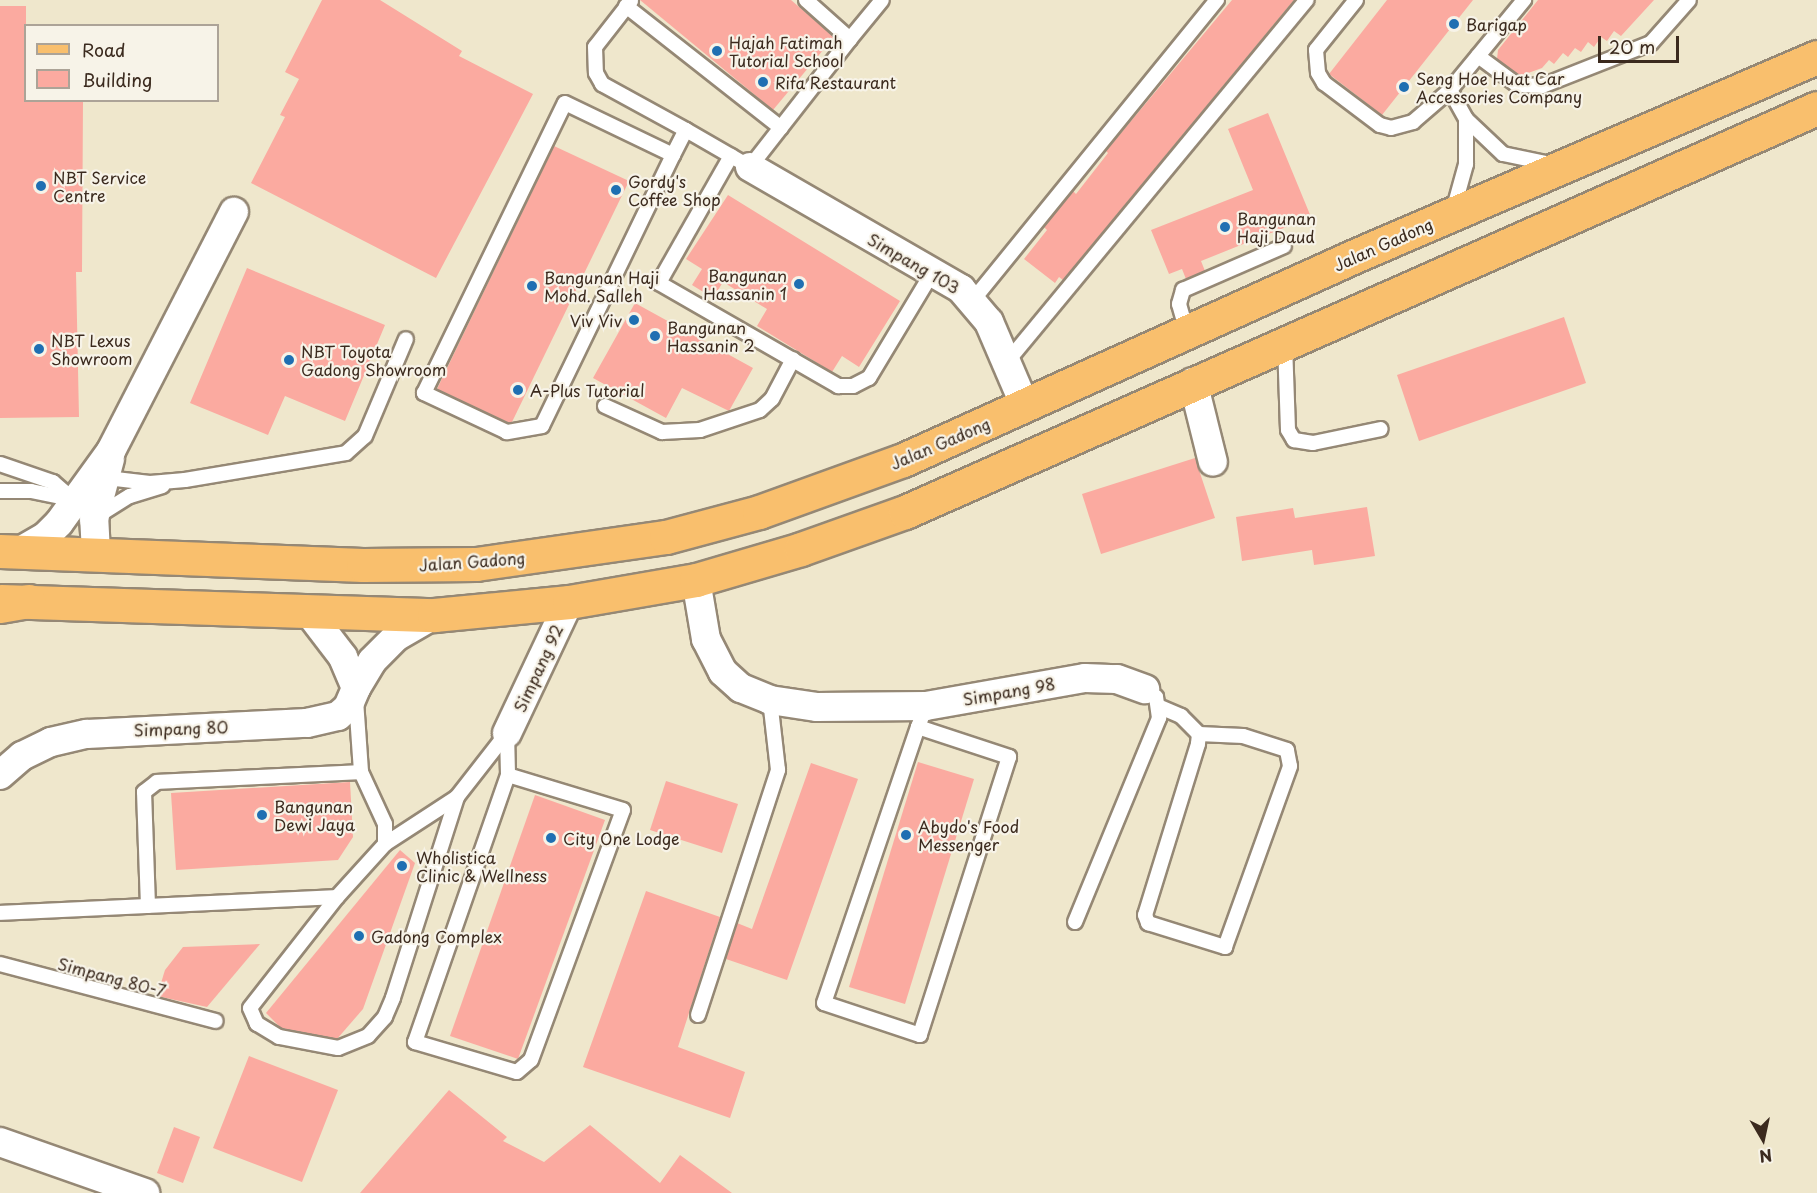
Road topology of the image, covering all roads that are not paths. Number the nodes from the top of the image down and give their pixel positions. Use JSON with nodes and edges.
{"nodes":[{"id":1,"x":806,"y":0,"type":"edge"},
{"id":2,"x":882,"y":0,"type":"edge"},
{"id":3,"x":1217,"y":0,"type":"edge"},
{"id":4,"x":1306,"y":0,"type":"edge"},
{"id":5,"x":1356,"y":0,"type":"edge"},
{"id":6,"x":1524,"y":0,"type":"edge"},
{"id":7,"x":1689,"y":0,"type":"edge"},
{"id":8,"x":629,"y":3,"type":"edge"},
{"id":9,"x":850,"y":39,"type":"junction"},
{"id":10,"x":1478,"y":56,"type":"junction"},
{"id":11,"x":1817,"y":57,"type":"edge"},
{"id":12,"x":1756,"y":83,"type":"junction"},
{"id":13,"x":1450,"y":90,"type":"junction"},
{"id":14,"x":1817,"y":106,"type":"edge"},
{"id":15,"x":1466,"y":119,"type":"junction"},
{"id":16,"x":781,"y":128,"type":"junction"},
{"id":17,"x":686,"y":130,"type":"junction"},
{"id":18,"x":673,"y":155,"type":"junction"},
{"id":19,"x":741,"y":161,"type":"junction"},
{"id":20,"x":1562,"y":166,"type":"junction"},
{"id":21,"x":234,"y":212,"type":"dead end"},
{"id":22,"x":1452,"y":214,"type":"junction"},
{"id":23,"x":1284,"y":246,"type":"dead end"},
{"id":24,"x":932,"y":273,"type":"junction"},
{"id":25,"x":974,"y":300,"type":"junction"},
{"id":26,"x":1187,"y":332,"type":"junction"},
{"id":27,"x":406,"y":339,"type":"dead end"},
{"id":28,"x":1285,"y":342,"type":"junction"},
{"id":29,"x":793,"y":359,"type":"junction"},
{"id":30,"x":1007,"y":362,"type":"junction"},
{"id":31,"x":1194,"y":382,"type":"junction"},
{"id":32,"x":605,"y":406,"type":"dead end"},
{"id":33,"x":1025,"y":406,"type":"junction"},
{"id":34,"x":1381,"y":429,"type":"dead end"},
{"id":35,"x":1213,"y":462,"type":"dead end"},
{"id":36,"x":0,"y":464,"type":"edge"},
{"id":37,"x":109,"y":464,"type":"junction"},
{"id":38,"x":185,"y":480,"type":"junction"},
{"id":39,"x":0,"y":491,"type":"edge"},
{"id":40,"x":73,"y":499,"type":"junction"},
{"id":41,"x":94,"y":519,"type":"junction"},
{"id":42,"x":10,"y":551,"type":"edge"},
{"id":43,"x":96,"y":554,"type":"junction"},
{"id":44,"x":696,"y":580,"type":"junction"},
{"id":45,"x":569,"y":602,"type":"junction"},
{"id":46,"x":10,"y":603,"type":"edge"},
{"id":47,"x":307,"y":610,"type":"junction"},
{"id":48,"x":434,"y":615,"type":"junction"},
{"id":49,"x":356,"y":691,"type":"junction"},
{"id":50,"x":1152,"y":698,"type":"junction"},
{"id":51,"x":770,"y":700,"type":"junction"},
{"id":52,"x":922,"y":716,"type":"junction"},
{"id":53,"x":507,"y":733,"type":"junction"},
{"id":54,"x":1199,"y":734,"type":"junction"},
{"id":55,"x":361,"y":771,"type":"junction"},
{"id":56,"x":0,"y":775,"type":"edge"},
{"id":57,"x":508,"y":775,"type":"junction"},
{"id":58,"x":457,"y":797,"type":"junction"},
{"id":59,"x":385,"y":844,"type":"junction"},
{"id":60,"x":337,"y":897,"type":"junction"},
{"id":61,"x":148,"y":906,"type":"junction"},
{"id":62,"x":0,"y":913,"type":"edge"},
{"id":63,"x":1075,"y":922,"type":"dead end"},
{"id":64,"x":0,"y":964,"type":"edge"},
{"id":65,"x":698,"y":1015,"type":"dead end"},
{"id":66,"x":216,"y":1022,"type":"dead end"},
{"id":67,"x":0,"y":1142,"type":"edge"},
{"id":68,"x":145,"y":1193,"type":"edge"}],
"edges":[{"from":1,"to":9,"type":"lane"},
{"from":2,"to":9,"type":"lane"},
{"from":3,"to":25,"type":"lane"},
{"from":4,"to":30,"type":"lane"},
{"from":5,"to":13,"type":"lane"},
{"from":6,"to":10,"type":"lane"},
{"from":7,"to":10,"type":"lane"},
{"from":8,"to":16,"type":"lane"},
{"from":8,"to":17,"type":"lane"},
{"from":9,"to":16,"type":"lane"},
{"from":10,"to":13,"type":"lane"},
{"from":11,"to":12,"type":"main road","name":"Jalan Gadong"},
{"from":12,"to":14,"type":"main road"},
{"from":12,"to":20,"type":"main road","name":"Jalan Gadong"},
{"from":13,"to":15,"type":"lane"},
{"from":14,"to":28,"type":"main road"},
{"from":15,"to":20,"type":"lane"},
{"from":15,"to":22,"type":"lane"},
{"from":16,"to":19,"type":"lane"},
{"from":17,"to":18,"type":"lane"},
{"from":17,"to":19,"type":"lane"},
{"from":18,"to":18,"type":"lane"},
{"from":19,"to":24,"type":"street","name":"Simpang 103"},
{"from":19,"to":29,"type":"lane"},
{"from":20,"to":22,"type":"main road","name":"Jalan Gadong"},
{"from":21,"to":37,"type":"street"},
{"from":22,"to":26,"type":"main road","name":"Jalan Gadong"},
{"from":23,"to":26,"type":"lane"},
{"from":24,"to":25,"type":"street","name":"Simpang 103"},
{"from":24,"to":29,"type":"lane"},
{"from":25,"to":30,"type":"street","name":"Simpang 103"},
{"from":26,"to":33,"type":"main road","name":"Jalan Gadong"},
{"from":27,"to":38,"type":"lane"},
{"from":28,"to":31,"type":"main road"},
{"from":28,"to":34,"type":"lane"},
{"from":29,"to":32,"type":"lane"},
{"from":30,"to":33,"type":"street","name":"Simpang 103"},
{"from":31,"to":35,"type":"street"},
{"from":31,"to":44,"type":"main road"},
{"from":33,"to":43,"type":"main road","name":"Jalan Gadong"},
{"from":36,"to":40,"type":"lane"},
{"from":37,"to":38,"type":"lane"},
{"from":37,"to":40,"type":"street"},
{"from":37,"to":41,"type":"street"},
{"from":38,"to":41,"type":"lane"},
{"from":39,"to":40,"type":"lane"},
{"from":40,"to":41,"type":"lane"},
{"from":40,"to":42,"type":"street"},
{"from":41,"to":43,"type":"street"},
{"from":42,"to":43,"type":"main road","name":"Jalan Gadong"},
{"from":44,"to":45,"type":"main road"},
{"from":44,"to":51,"type":"street","name":"Simpang 98"},
{"from":45,"to":48,"type":"main road"},
{"from":45,"to":53,"type":"street","name":"Simpang 92"},
{"from":46,"to":47,"type":"main road"},
{"from":47,"to":48,"type":"main road"},
{"from":47,"to":49,"type":"street"},
{"from":48,"to":49,"type":"street","name":"Simpang 80"},
{"from":49,"to":55,"type":"lane"},
{"from":49,"to":56,"type":"street","name":"Simpang 80"},
{"from":50,"to":52,"type":"street","name":"Simpang 98"},
{"from":50,"to":54,"type":"lane"},
{"from":50,"to":63,"type":"lane"},
{"from":51,"to":52,"type":"street","name":"Simpang 98"},
{"from":51,"to":65,"type":"lane"},
{"from":52,"to":52,"type":"lane"},
{"from":53,"to":57,"type":"lane"},
{"from":53,"to":58,"type":"lane"},
{"from":54,"to":54,"type":"lane"},
{"from":55,"to":59,"type":"lane"},
{"from":55,"to":61,"type":"lane"},
{"from":57,"to":57,"type":"lane"},
{"from":58,"to":59,"type":"lane"},
{"from":58,"to":60,"type":"lane"},
{"from":59,"to":60,"type":"lane"},
{"from":60,"to":61,"type":"lane"},
{"from":61,"to":62,"type":"lane"},
{"from":64,"to":66,"type":"lane","name":"Simpang 80-7"},
{"from":67,"to":68,"type":"street"}]}
